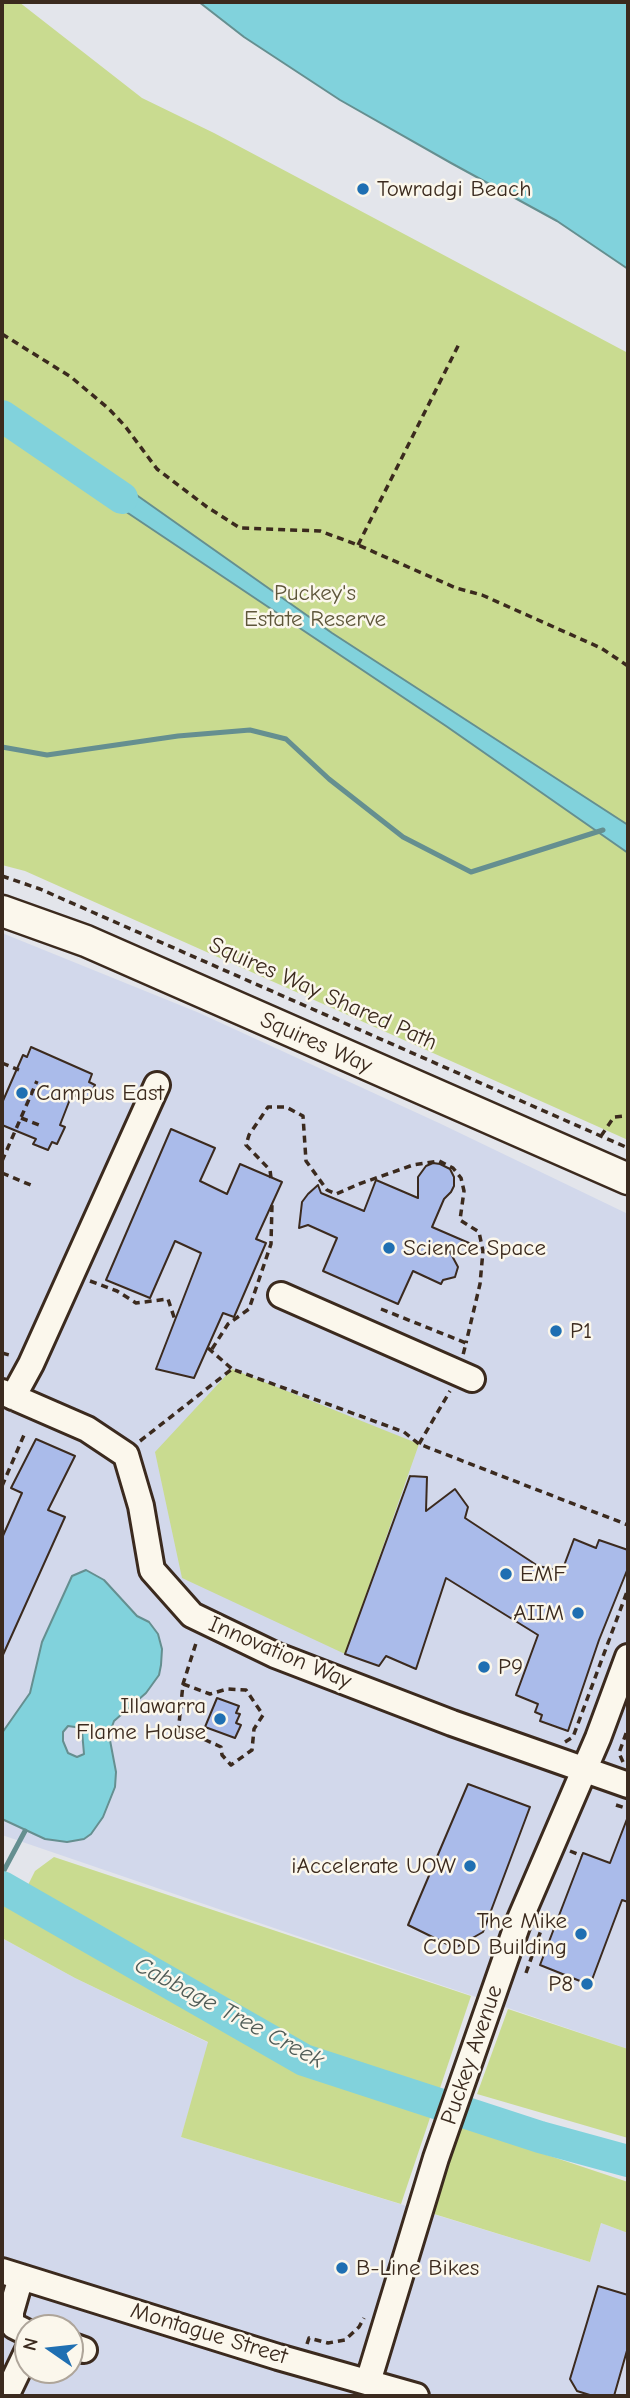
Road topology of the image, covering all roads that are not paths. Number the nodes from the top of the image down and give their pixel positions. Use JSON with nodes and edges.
{"nodes":[{"id":1,"x":2,"y":911,"type":"edge"},
{"id":2,"x":156,"y":1085,"type":"dead end"},
{"id":3,"x":628,"y":1179,"type":"edge"},
{"id":4,"x":281,"y":1295,"type":"dead end"},
{"id":5,"x":472,"y":1379,"type":"dead end"},
{"id":6,"x":7,"y":1394,"type":"edge"},
{"id":7,"x":628,"y":1657,"type":"edge"},
{"id":8,"x":585,"y":1768,"type":"junction"},
{"id":9,"x":628,"y":1784,"type":"edge"},
{"id":10,"x":11,"y":2274,"type":"edge"},
{"id":11,"x":14,"y":2326,"type":"edge"},
{"id":12,"x":14,"y":2379,"type":"edge"},
{"id":13,"x":368,"y":2382,"type":"junction"},
{"id":14,"x":6,"y":2396,"type":"edge"},
{"id":15,"x":416,"y":2396,"type":"edge"}],
"edges":[{"from":1,"to":3,"type":"main road","name":"Squires Way"},
{"from":2,"to":6,"type":"street"},
{"from":4,"to":5,"type":"street"},
{"from":6,"to":8,"type":"street","name":"Innovation Way"},
{"from":7,"to":8,"type":"street","name":"Puckey Avenue"},
{"from":8,"to":9,"type":"street","name":"Innovation Way"},
{"from":8,"to":13,"type":"street","name":"Puckey Avenue"},
{"from":10,"to":11,"type":"street"},
{"from":10,"to":13,"type":"street","name":"Montague Street"},
{"from":12,"to":14,"type":"street"},
{"from":13,"to":15,"type":"street","name":"Montague Street"}]}
